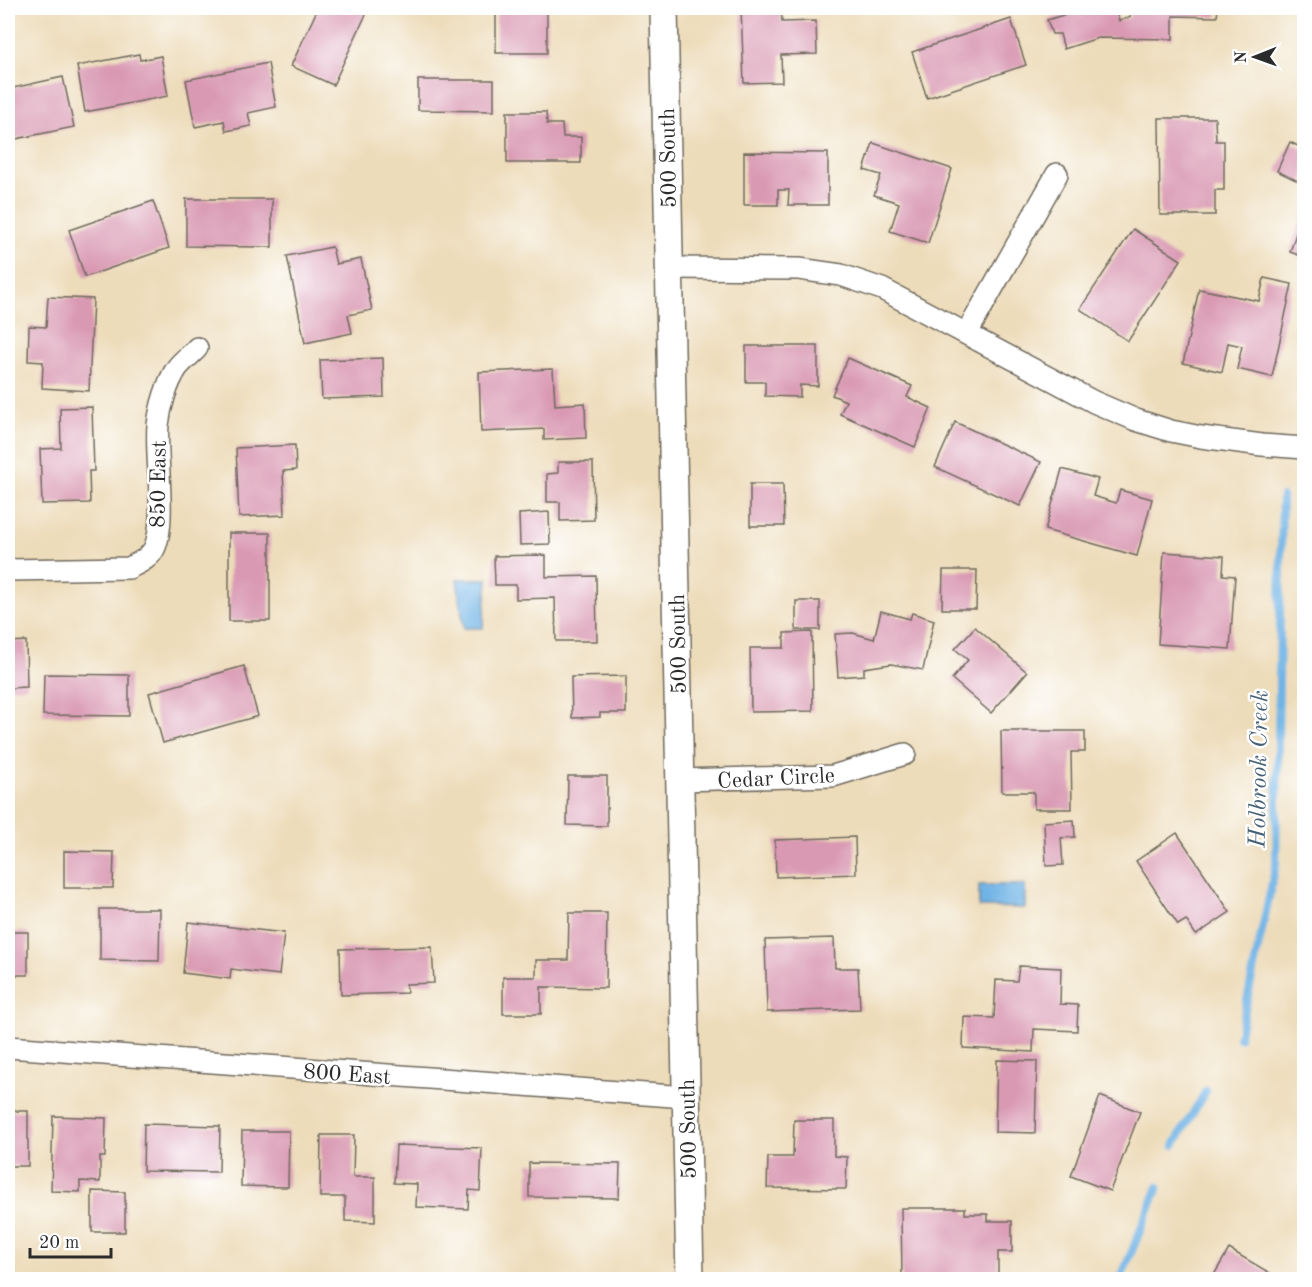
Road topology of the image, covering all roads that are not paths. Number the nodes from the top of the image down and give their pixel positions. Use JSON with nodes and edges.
{"nodes":[{"id":1,"x":664,"y":8,"type":"edge"},
{"id":2,"x":1057,"y":174,"type":"dead end"},
{"id":3,"x":670,"y":268,"type":"junction"},
{"id":4,"x":967,"y":333,"type":"junction"},
{"id":5,"x":197,"y":348,"type":"dead end"},
{"id":6,"x":1305,"y":448,"type":"edge"},
{"id":7,"x":8,"y":570,"type":"edge"},
{"id":8,"x":906,"y":754,"type":"dead end"},
{"id":9,"x":680,"y":780,"type":"junction"},
{"id":10,"x":8,"y":1047,"type":"edge"},
{"id":11,"x":686,"y":1097,"type":"junction"},
{"id":12,"x":690,"y":1280,"type":"edge"}],
"edges":[{"from":1,"to":3,"type":"street","name":"500 South"},
{"from":2,"to":4,"type":"street"},
{"from":3,"to":4,"type":"street"},
{"from":3,"to":9,"type":"street","name":"500 South"},
{"from":4,"to":6,"type":"street"},
{"from":5,"to":7,"type":"street","name":"850 East"},
{"from":8,"to":9,"type":"street","name":"Cedar Circle"},
{"from":9,"to":11,"type":"street","name":"500 South"},
{"from":10,"to":11,"type":"street","name":"800 East"},
{"from":11,"to":12,"type":"street","name":"500 South"}]}
